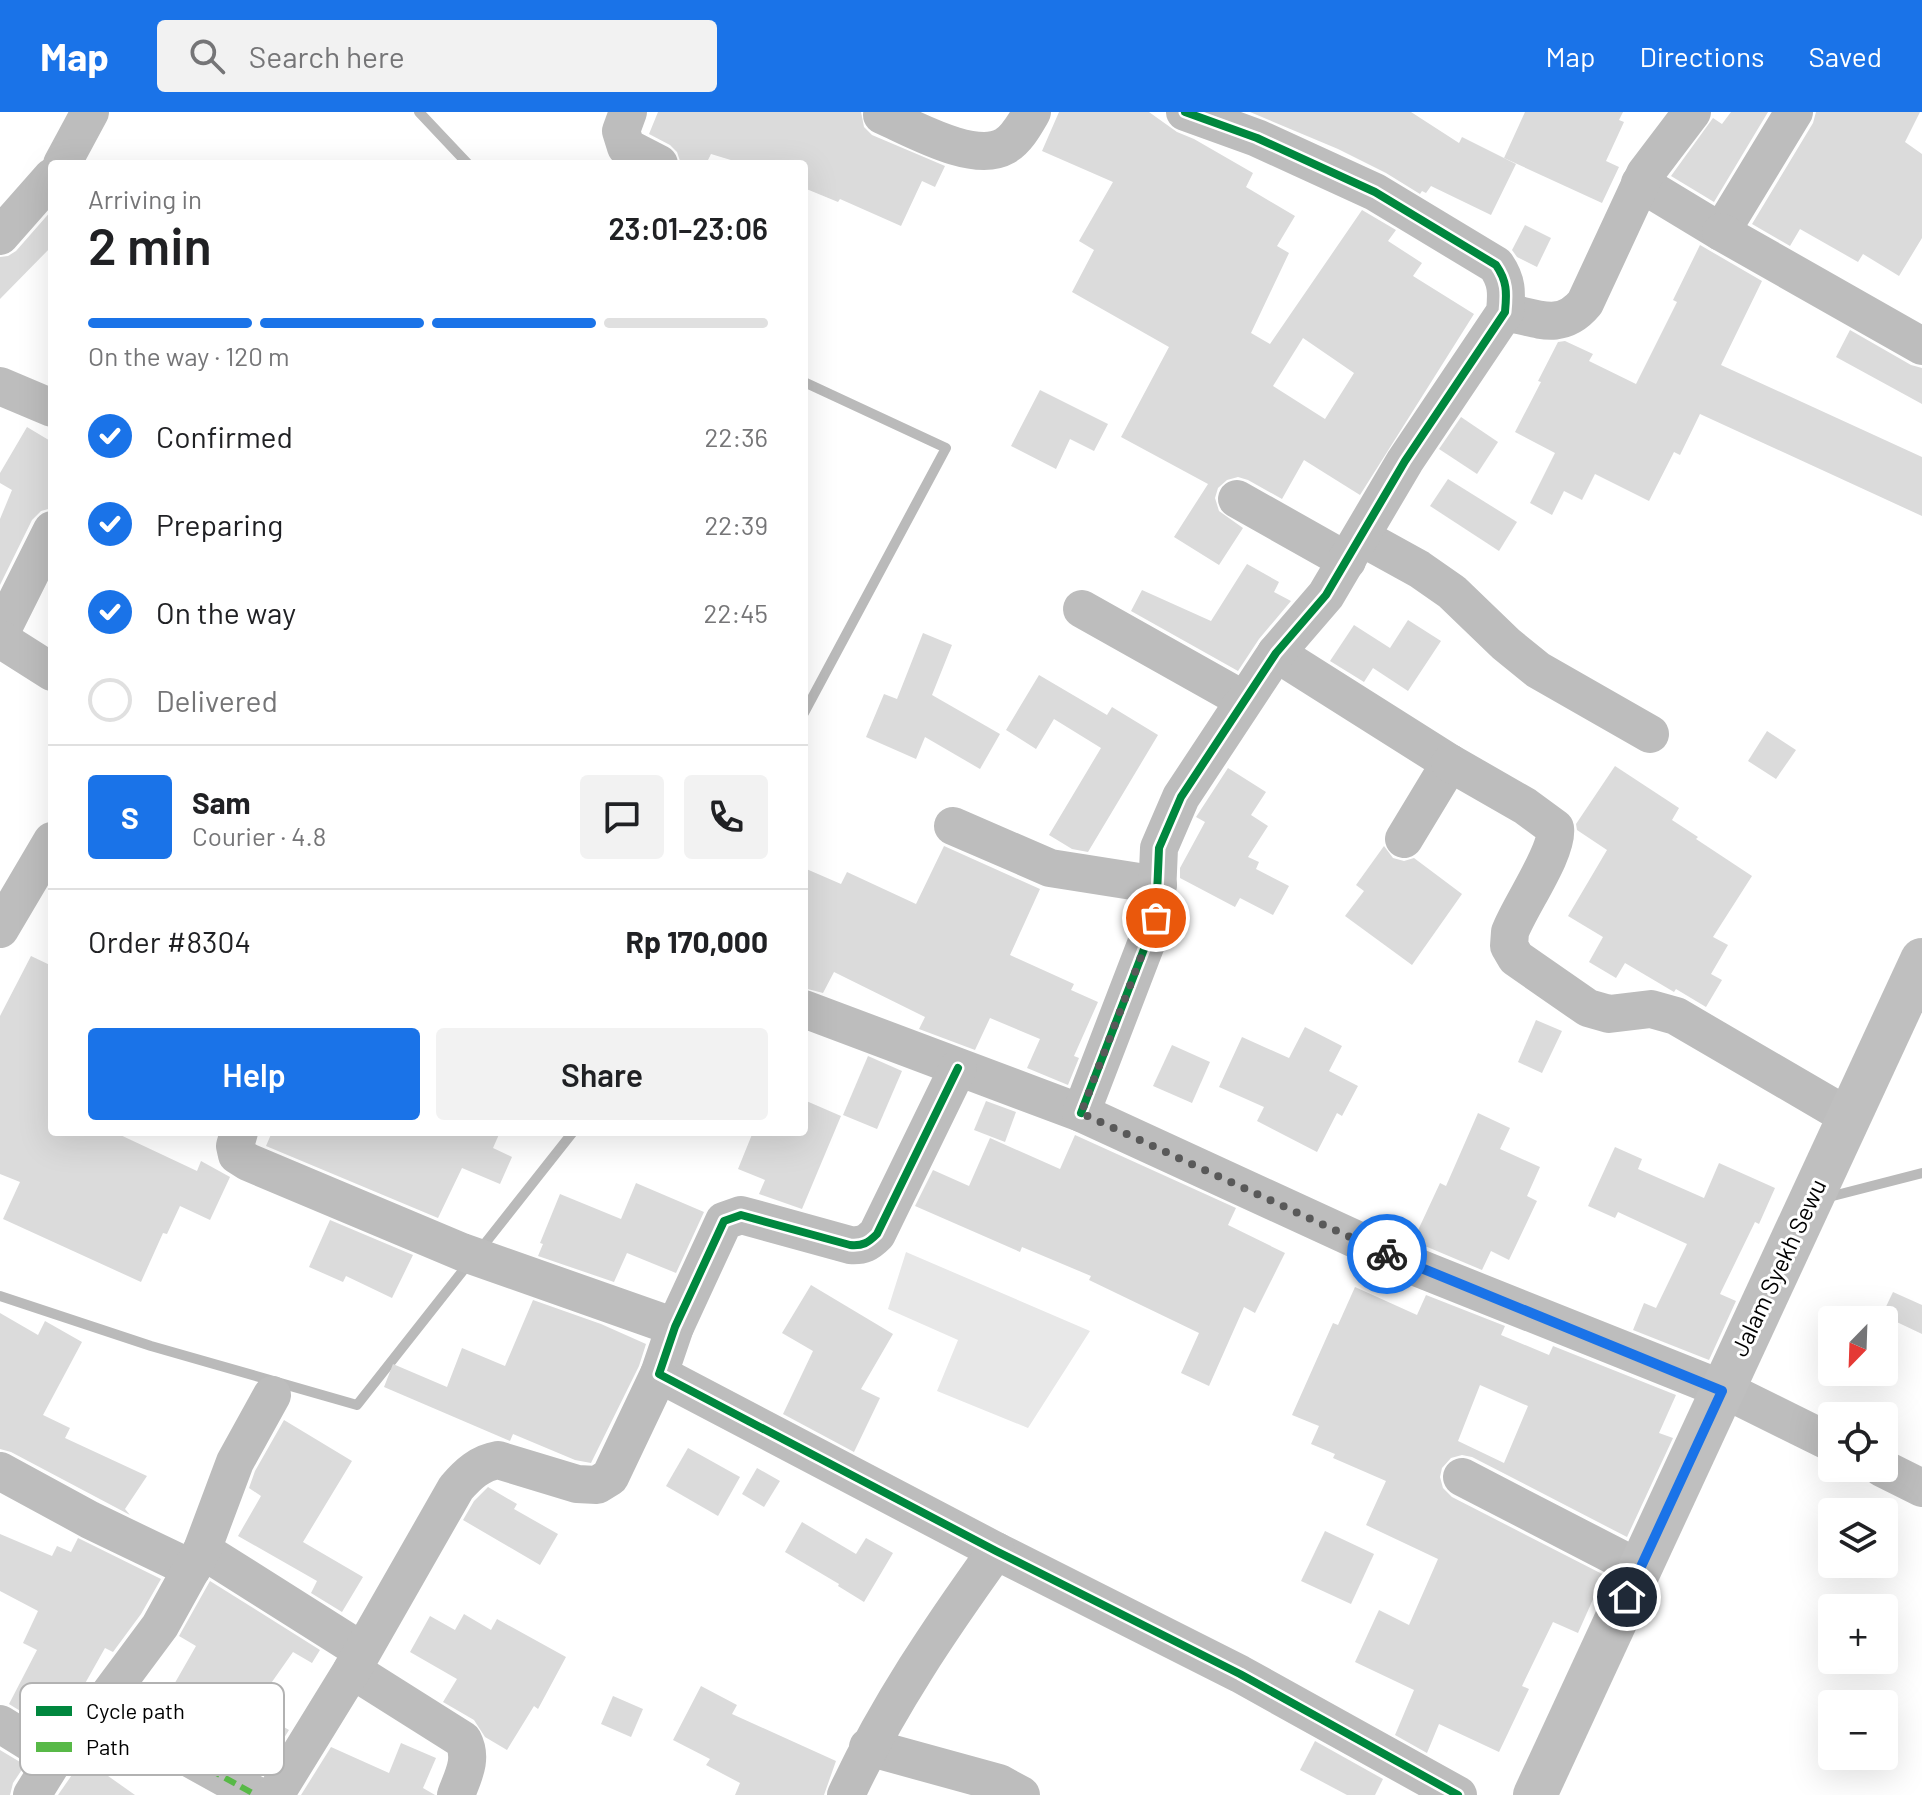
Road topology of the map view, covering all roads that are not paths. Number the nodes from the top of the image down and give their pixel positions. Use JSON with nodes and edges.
{"nodes":[{"id":1,"x":90,"y":112,"type":"edge"},
{"id":2,"x":628,"y":112,"type":"edge"},
{"id":3,"x":1032,"y":112,"type":"edge"},
{"id":4,"x":1185,"y":112,"type":"edge"},
{"id":5,"x":1692,"y":112,"type":"edge"},
{"id":6,"x":1794,"y":112,"type":"edge"},
{"id":7,"x":882,"y":115,"type":"dead end"},
{"id":8,"x":1262,"y":125,"type":"edge"},
{"id":9,"x":64,"y":160,"type":"edge"},
{"id":10,"x":651,"y":160,"type":"edge"},
{"id":11,"x":48,"y":182,"type":"edge"},
{"id":12,"x":1640,"y":183,"type":"junction"},
{"id":13,"x":1721,"y":232,"type":"junction"},
{"id":14,"x":0,"y":236,"type":"edge"},
{"id":15,"x":1505,"y":312,"type":"junction"},
{"id":16,"x":1922,"y":346,"type":"edge"},
{"id":17,"x":0,"y":386,"type":"edge"},
{"id":18,"x":48,"y":406,"type":"edge"},
{"id":19,"x":1237,"y":499,"type":"dead end"},
{"id":20,"x":48,"y":538,"type":"edge"},
{"id":21,"x":1354,"y":549,"type":"junction"},
{"id":22,"x":1082,"y":609,"type":"dead end"},
{"id":23,"x":0,"y":636,"type":"edge"},
{"id":24,"x":1276,"y":653,"type":"junction"},
{"id":25,"x":48,"y":669,"type":"edge"},
{"id":26,"x":1244,"y":700,"type":"junction"},
{"id":27,"x":1650,"y":734,"type":"dead end"},
{"id":28,"x":1450,"y":763,"type":"junction"},
{"id":29,"x":953,"y":826,"type":"dead end"},
{"id":30,"x":1404,"y":839,"type":"dead end"},
{"id":31,"x":48,"y":850,"type":"edge"},
{"id":32,"x":1158,"y":885,"type":"junction"},
{"id":33,"x":6,"y":905,"type":"edge"},
{"id":34,"x":1922,"y":960,"type":"edge"},
{"id":35,"x":808,"y":1011,"type":"edge"},
{"id":36,"x":958,"y":1068,"type":"junction"},
{"id":37,"x":1081,"y":1113,"type":"junction"},
{"id":38,"x":1849,"y":1117,"type":"junction"},
{"id":39,"x":238,"y":1136,"type":"edge"},
{"id":40,"x":675,"y":1327,"type":"junction"},
{"id":41,"x":659,"y":1374,"type":"junction"},
{"id":42,"x":1733,"y":1394,"type":"junction"},
{"id":43,"x":272,"y":1395,"type":"dead end"},
{"id":44,"x":1818,"y":1436,"type":"edge"},
{"id":45,"x":0,"y":1471,"type":"edge"},
{"id":46,"x":1898,"y":1476,"type":"edge"},
{"id":47,"x":1462,"y":1477,"type":"dead end"},
{"id":48,"x":1922,"y":1488,"type":"edge"},
{"id":49,"x":996,"y":1551,"type":"junction"},
{"id":50,"x":197,"y":1560,"type":"junction"},
{"id":51,"x":1640,"y":1569,"type":"junction"},
{"id":52,"x":357,"y":1661,"type":"junction"},
{"id":53,"x":118,"y":1683,"type":"edge"},
{"id":54,"x":0,"y":1724,"type":"edge"},
{"id":55,"x":20,"y":1736,"type":"edge"},
{"id":56,"x":868,"y":1747,"type":"junction"},
{"id":57,"x":44,"y":1775,"type":"edge"},
{"id":58,"x":220,"y":1775,"type":"edge"},
{"id":59,"x":32,"y":1795,"type":"edge"},
{"id":60,"x":256,"y":1795,"type":"edge"},
{"id":61,"x":275,"y":1795,"type":"edge"},
{"id":62,"x":456,"y":1795,"type":"edge"},
{"id":63,"x":846,"y":1795,"type":"edge"},
{"id":64,"x":1021,"y":1795,"type":"edge"},
{"id":65,"x":1458,"y":1795,"type":"edge"},
{"id":66,"x":1535,"y":1795,"type":"edge"}],
"edges":[{"from":1,"to":9,"type":"street"},
{"from":2,"to":10,"type":"street"},
{"from":3,"to":7,"type":"street"},
{"from":4,"to":8,"type":"street"},
{"from":5,"to":12,"type":"street"},
{"from":6,"to":13,"type":"street"},
{"from":8,"to":15,"type":"street"},
{"from":11,"to":14,"type":"street"},
{"from":12,"to":13,"type":"street"},
{"from":12,"to":15,"type":"street"},
{"from":13,"to":16,"type":"street"},
{"from":15,"to":21,"type":"street"},
{"from":17,"to":18,"type":"street"},
{"from":19,"to":21,"type":"street"},
{"from":20,"to":23,"type":"street"},
{"from":21,"to":24,"type":"street"},
{"from":21,"to":27,"type":"street"},
{"from":22,"to":26,"type":"street"},
{"from":23,"to":25,"type":"street"},
{"from":24,"to":26,"type":"street"},
{"from":24,"to":28,"type":"street"},
{"from":26,"to":32,"type":"street"},
{"from":28,"to":30,"type":"street"},
{"from":28,"to":38,"type":"street"},
{"from":29,"to":32,"type":"street"},
{"from":31,"to":33,"type":"street"},
{"from":32,"to":37,"type":"street"},
{"from":34,"to":38,"type":"street","name":"Jalam Syekh Sewu"},
{"from":35,"to":36,"type":"street"},
{"from":36,"to":37,"type":"street"},
{"from":36,"to":40,"type":"street"},
{"from":37,"to":42,"type":"street"},
{"from":38,"to":42,"type":"street","name":"Jalam Syekh Sewu"},
{"from":39,"to":40,"type":"street"},
{"from":40,"to":41,"type":"street"},
{"from":41,"to":49,"type":"street"},
{"from":41,"to":52,"type":"street"},
{"from":42,"to":44,"type":"street"},
{"from":42,"to":51,"type":"street","name":"Jalam Syekh Sewu"},
{"from":43,"to":50,"type":"street"},
{"from":45,"to":50,"type":"street"},
{"from":46,"to":48,"type":"street"},
{"from":47,"to":51,"type":"street"},
{"from":49,"to":56,"type":"street"},
{"from":49,"to":65,"type":"street"},
{"from":50,"to":52,"type":"street"},
{"from":50,"to":53,"type":"street"},
{"from":51,"to":66,"type":"street","name":"Jalam Syekh Sewu"},
{"from":52,"to":61,"type":"street"},
{"from":52,"to":62,"type":"street"},
{"from":54,"to":55,"type":"street"},
{"from":56,"to":63,"type":"street"},
{"from":56,"to":64,"type":"street"},
{"from":57,"to":59,"type":"street"},
{"from":58,"to":60,"type":"street"}]}
